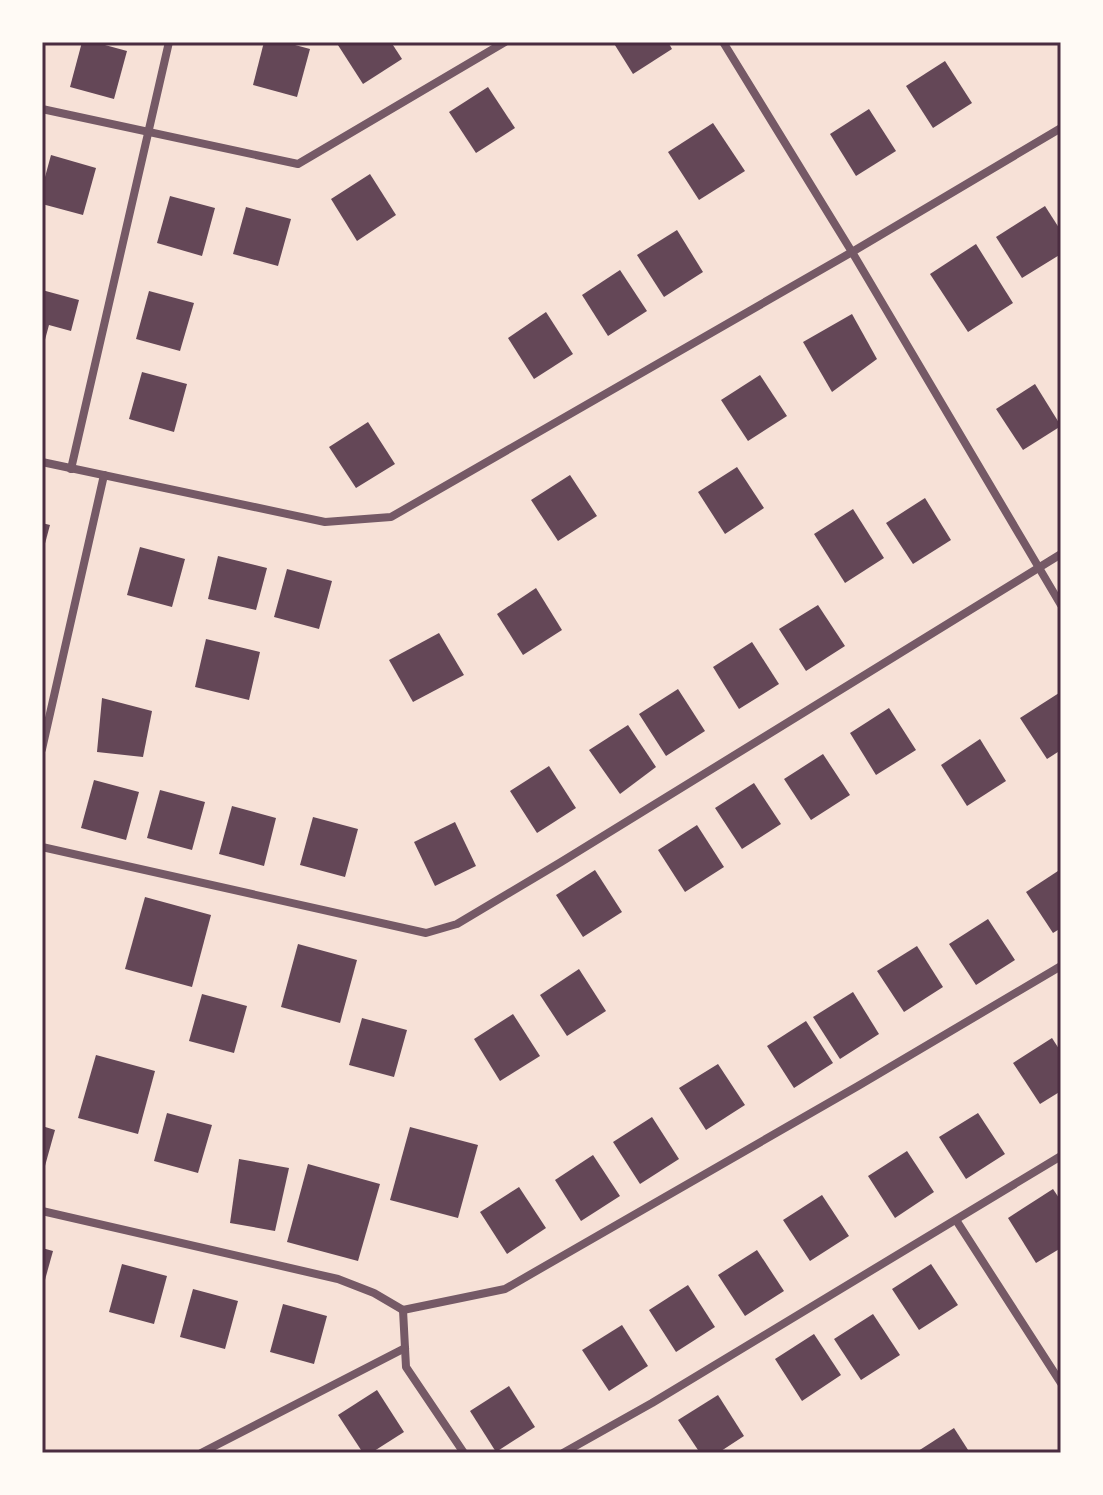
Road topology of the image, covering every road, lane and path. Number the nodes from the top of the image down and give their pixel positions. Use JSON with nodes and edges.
{"nodes":[{"id":1,"x":169,"y":42,"type":"edge"},
{"id":2,"x":505,"y":42,"type":"edge"},
{"id":3,"x":723,"y":42,"type":"edge"},
{"id":4,"x":42,"y":109,"type":"edge"},
{"id":5,"x":1061,"y":128,"type":"edge"},
{"id":6,"x":148,"y":132,"type":"junction"},
{"id":7,"x":852,"y":252,"type":"junction"},
{"id":8,"x":42,"y":462,"type":"edge"},
{"id":9,"x":71,"y":469,"type":"junction"},
{"id":10,"x":104,"y":475,"type":"junction"},
{"id":11,"x":1061,"y":554,"type":"edge"},
{"id":12,"x":1039,"y":568,"type":"junction"},
{"id":13,"x":1061,"y":605,"type":"edge"},
{"id":14,"x":42,"y":749,"type":"edge"},
{"id":15,"x":42,"y":847,"type":"edge"},
{"id":16,"x":1061,"y":966,"type":"edge"},
{"id":17,"x":1061,"y":1156,"type":"edge"},
{"id":18,"x":42,"y":1211,"type":"edge"},
{"id":19,"x":956,"y":1220,"type":"junction"},
{"id":20,"x":403,"y":1310,"type":"junction"},
{"id":21,"x":405,"y":1348,"type":"junction"},
{"id":22,"x":1061,"y":1383,"type":"edge"},
{"id":23,"x":201,"y":1453,"type":"edge"},
{"id":24,"x":464,"y":1453,"type":"edge"},
{"id":25,"x":563,"y":1453,"type":"edge"}],
"edges":[{"from":1,"to":6,"type":"street"},
{"from":2,"to":6,"type":"street"},
{"from":3,"to":7,"type":"street"},
{"from":4,"to":6,"type":"street"},
{"from":5,"to":7,"type":"street"},
{"from":6,"to":9,"type":"street"},
{"from":7,"to":10,"type":"street"},
{"from":7,"to":12,"type":"street"},
{"from":8,"to":9,"type":"street"},
{"from":9,"to":10,"type":"street"},
{"from":10,"to":14,"type":"street"},
{"from":11,"to":12,"type":"street"},
{"from":12,"to":13,"type":"street"},
{"from":12,"to":15,"type":"street"},
{"from":16,"to":20,"type":"street"},
{"from":17,"to":19,"type":"street"},
{"from":18,"to":20,"type":"street"},
{"from":19,"to":22,"type":"street"},
{"from":19,"to":25,"type":"street"},
{"from":20,"to":21,"type":"street"},
{"from":21,"to":23,"type":"street"},
{"from":21,"to":24,"type":"street"}]}
